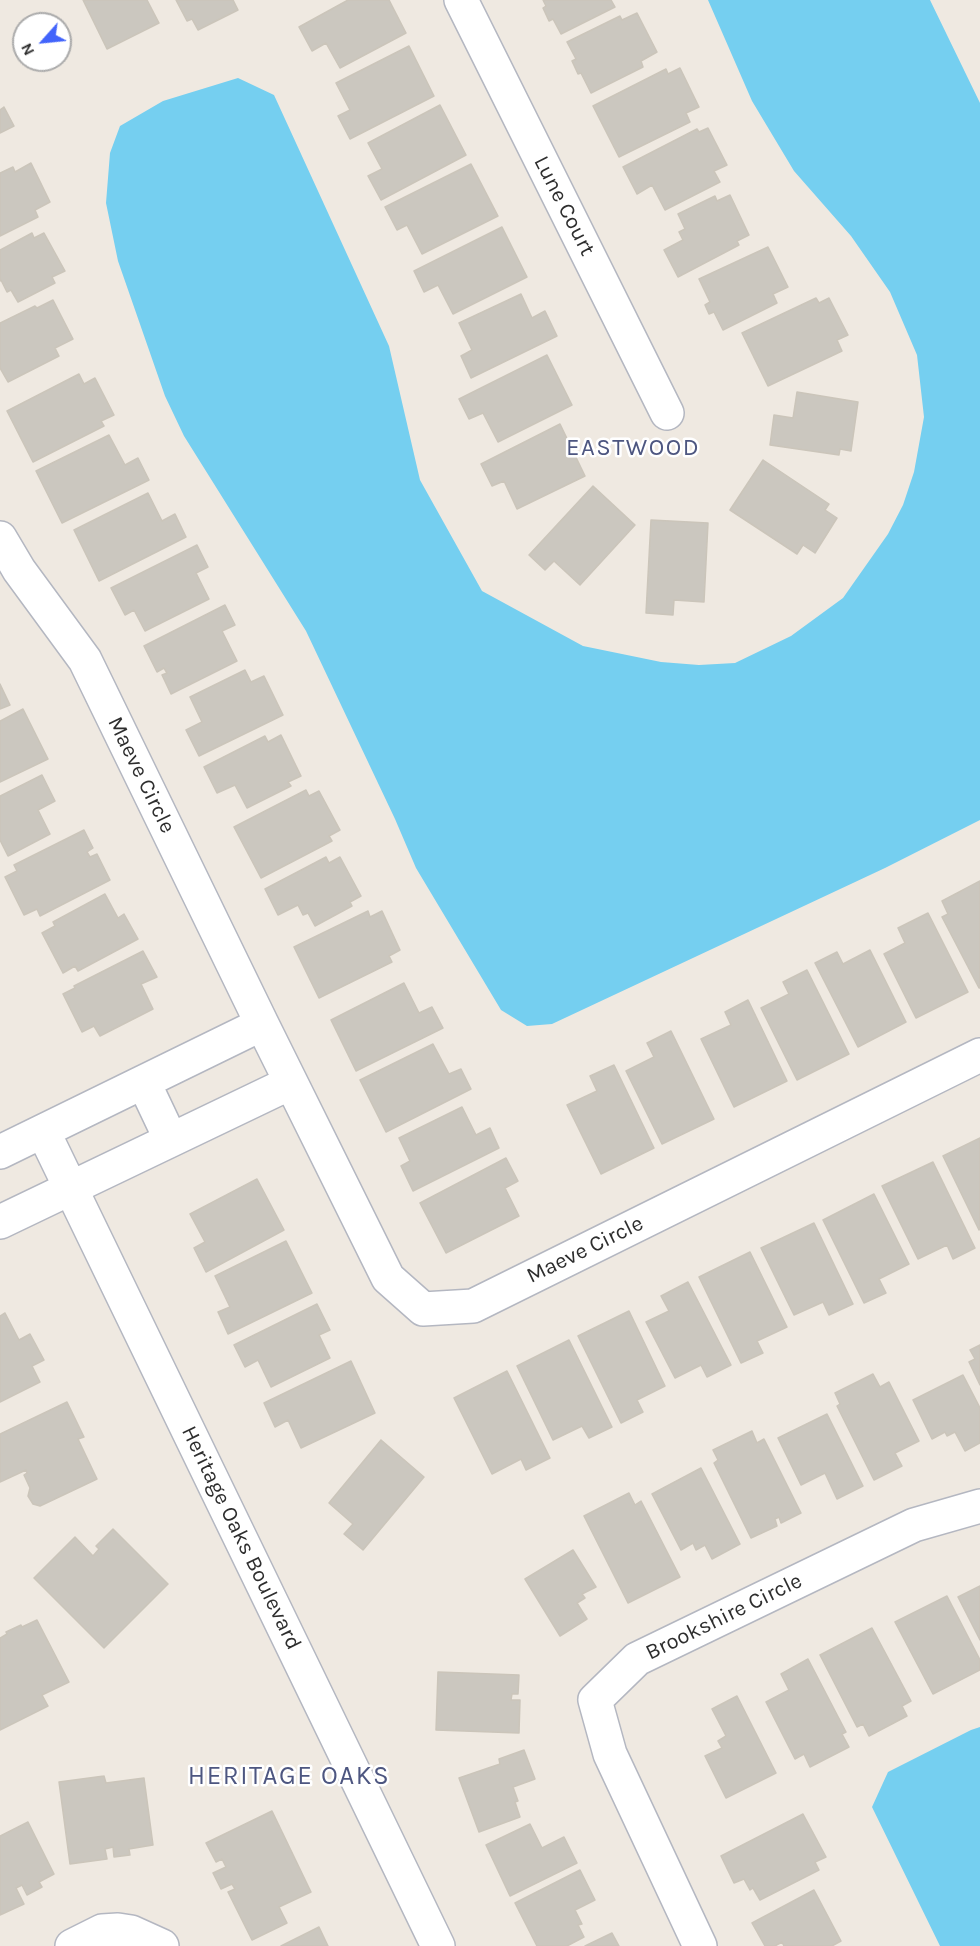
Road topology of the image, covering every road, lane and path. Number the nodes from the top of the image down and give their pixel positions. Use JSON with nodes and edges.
{"nodes":[{"id":1,"x":461,"y":0,"type":"edge"},
{"id":2,"x":668,"y":413,"type":"dead end"},
{"id":3,"x":0,"y":538,"type":"edge"},
{"id":4,"x":262,"y":1024,"type":"junction"},
{"id":5,"x":980,"y":1055,"type":"edge"},
{"id":6,"x":144,"y":1083,"type":"junction"},
{"id":7,"x":291,"y":1083,"type":"junction"},
{"id":8,"x":43,"y":1131,"type":"junction"},
{"id":9,"x":171,"y":1140,"type":"junction"},
{"id":10,"x":0,"y":1152,"type":"edge"},
{"id":11,"x":70,"y":1187,"type":"junction"},
{"id":12,"x":0,"y":1222,"type":"edge"},
{"id":13,"x":980,"y":1506,"type":"edge"},
{"id":14,"x":72,"y":1946,"type":"edge"},
{"id":15,"x":162,"y":1946,"type":"edge"},
{"id":16,"x":438,"y":1946,"type":"edge"},
{"id":17,"x":700,"y":1946,"type":"edge"}],
"edges":[{"from":1,"to":2,"type":"street","name":"Lune Court"},
{"from":3,"to":4,"type":"street","name":"Maeve Circle"},
{"from":4,"to":6,"type":"street"},
{"from":4,"to":7,"type":"street","name":"Maeve Circle"},
{"from":5,"to":7,"type":"street","name":"Maeve Circle"},
{"from":6,"to":8,"type":"street"},
{"from":6,"to":9,"type":"street"},
{"from":7,"to":9,"type":"street"},
{"from":8,"to":10,"type":"street"},
{"from":8,"to":11,"type":"street","name":"Heritage Oaks Boulevard"},
{"from":9,"to":11,"type":"street"},
{"from":11,"to":12,"type":"street"},
{"from":11,"to":16,"type":"street","name":"Heritage Oaks Boulevard"},
{"from":13,"to":17,"type":"street","name":"Brookshire Circle"},
{"from":14,"to":15,"type":"street"}]}
